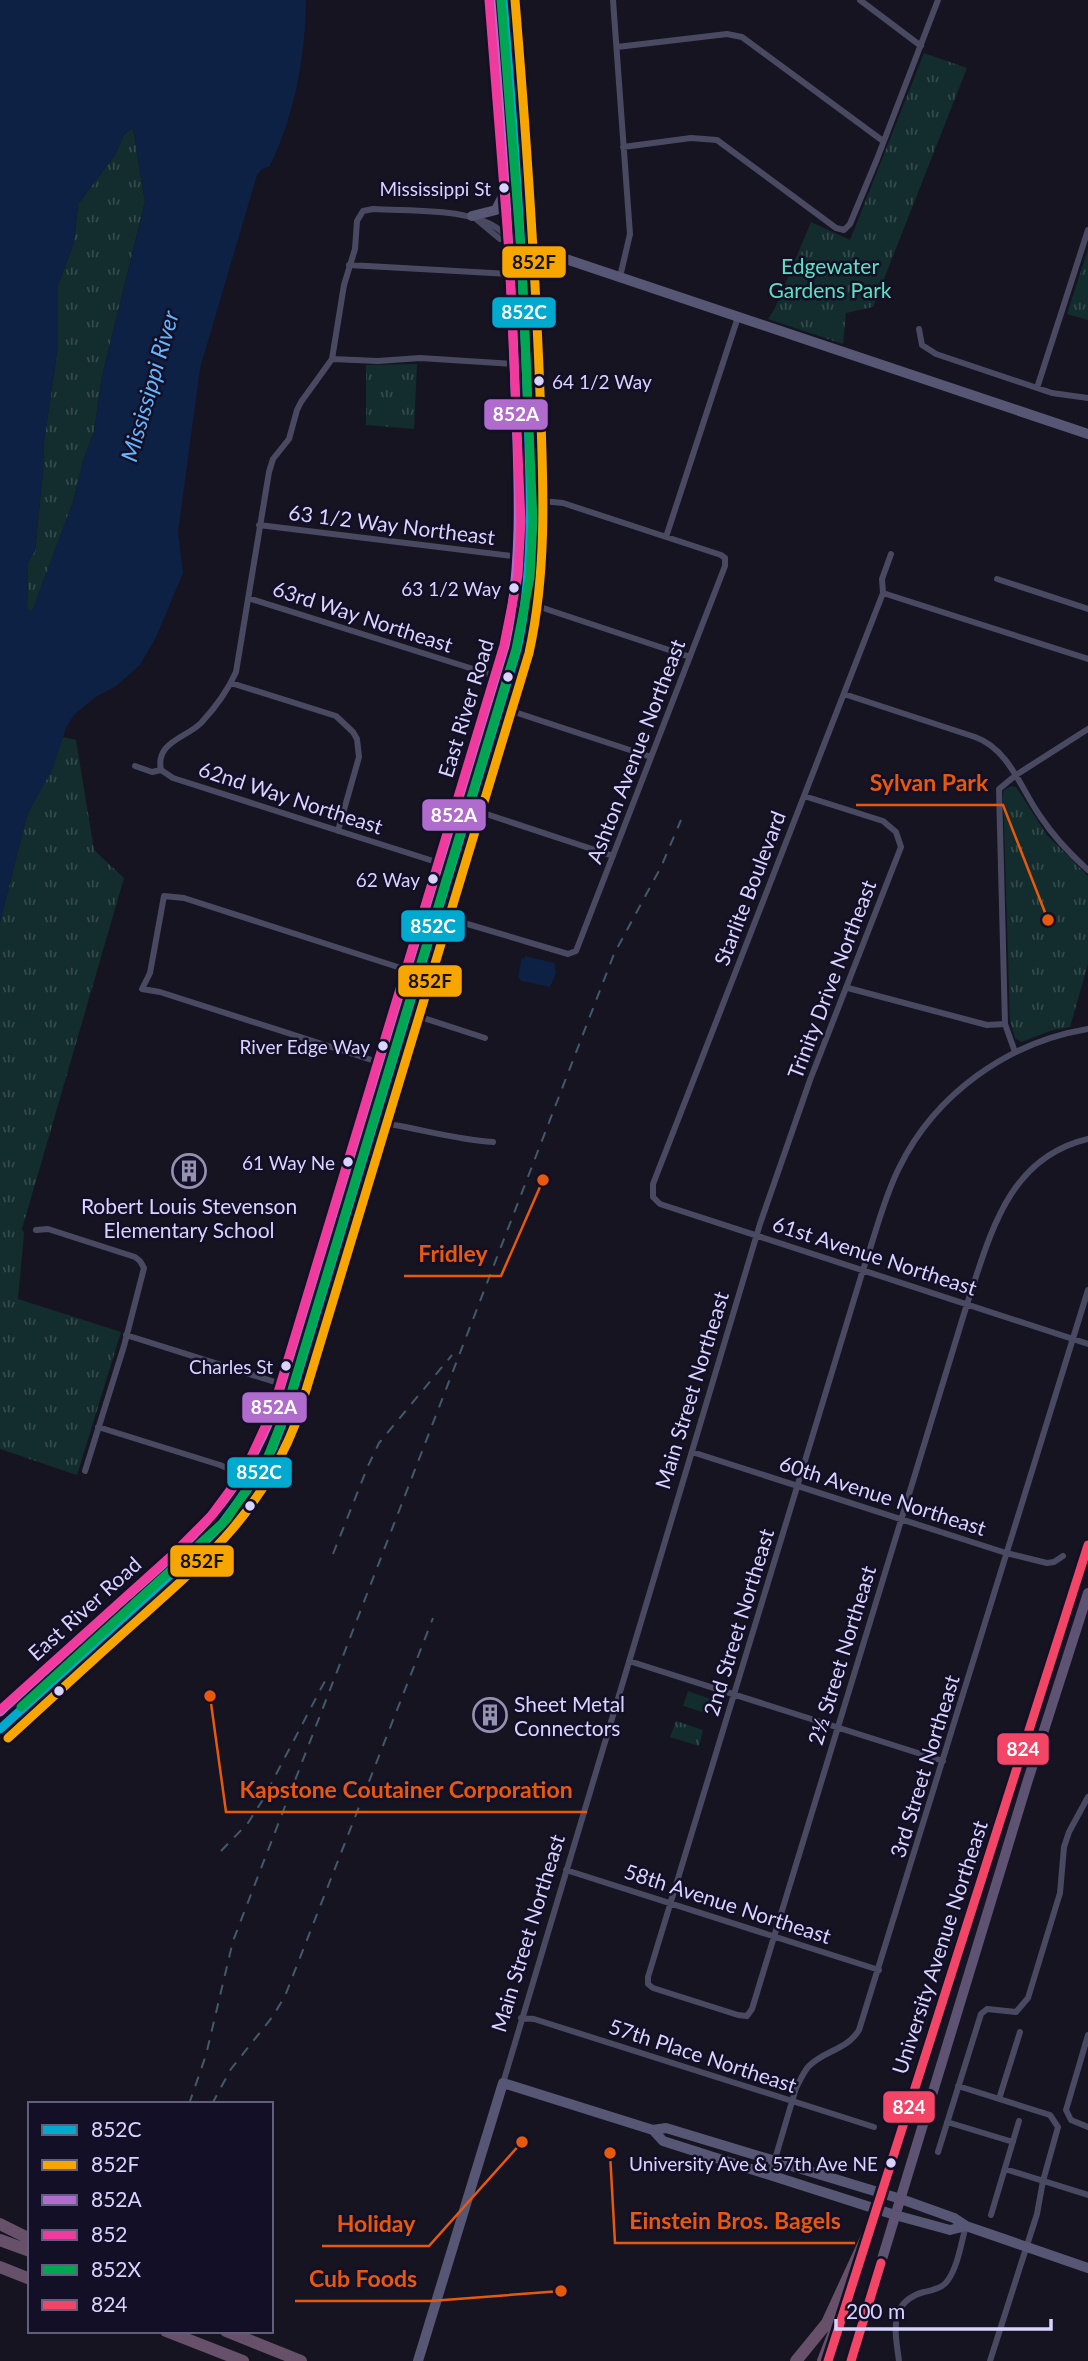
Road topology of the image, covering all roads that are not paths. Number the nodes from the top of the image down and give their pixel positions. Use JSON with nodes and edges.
{"nodes":[{"id":1,"x":489,"y":0,"type":"edge"},
{"id":2,"x":503,"y":0,"type":"edge"},
{"id":3,"x":612,"y":0,"type":"edge"},
{"id":4,"x":860,"y":0,"type":"edge"},
{"id":5,"x":938,"y":0,"type":"edge"},
{"id":6,"x":921,"y":46,"type":"junction"},
{"id":7,"x":617,"y":47,"type":"junction"},
{"id":8,"x":883,"y":141,"type":"junction"},
{"id":9,"x":623,"y":147,"type":"junction"},
{"id":10,"x":505,"y":188,"type":"junction"},
{"id":11,"x":472,"y":216,"type":"junction"},
{"id":12,"x":1088,"y":230,"type":"edge"},
{"id":13,"x":508,"y":239,"type":"junction"},
{"id":14,"x":522,"y":245,"type":"junction"},
{"id":15,"x":567,"y":259,"type":"junction"},
{"id":16,"x":349,"y":265,"type":"junction"},
{"id":17,"x":510,"y":274,"type":"junction"},
{"id":18,"x":620,"y":276,"type":"junction"},
{"id":19,"x":524,"y":300,"type":"junction"},
{"id":20,"x":738,"y":317,"type":"junction"},
{"id":21,"x":919,"y":329,"type":"dead end"},
{"id":22,"x":332,"y":359,"type":"junction"},
{"id":23,"x":513,"y":364,"type":"junction"},
{"id":24,"x":1037,"y":388,"type":"junction"},
{"id":25,"x":1088,"y":397,"type":"edge"},
{"id":26,"x":1088,"y":434,"type":"edge"},
{"id":27,"x":531,"y":500,"type":"junction"},
{"id":28,"x":260,"y":525,"type":"junction"},
{"id":29,"x":666,"y":537,"type":"junction"},
{"id":30,"x":891,"y":554,"type":"dead end"},
{"id":31,"x":520,"y":557,"type":"junction"},
{"id":32,"x":997,"y":579,"type":"dead end"},
{"id":33,"x":883,"y":593,"type":"junction"},
{"id":34,"x":248,"y":598,"type":"junction"},
{"id":35,"x":528,"y":603,"type":"junction"},
{"id":36,"x":1088,"y":609,"type":"edge"},
{"id":37,"x":690,"y":657,"type":"junction"},
{"id":38,"x":1088,"y":659,"type":"edge"},
{"id":39,"x":494,"y":676,"type":"junction"},
{"id":40,"x":508,"y":680,"type":"junction"},
{"id":41,"x":231,"y":683,"type":"junction"},
{"id":42,"x":844,"y":694,"type":"junction"},
{"id":43,"x":499,"y":707,"type":"junction"},
{"id":44,"x":1088,"y":729,"type":"edge"},
{"id":45,"x":651,"y":757,"type":"junction"},
{"id":46,"x":135,"y":766,"type":"dead end"},
{"id":47,"x":161,"y":770,"type":"junction"},
{"id":48,"x":1016,"y":775,"type":"junction"},
{"id":49,"x":804,"y":796,"type":"junction"},
{"id":50,"x":456,"y":804,"type":"junction"},
{"id":51,"x":469,"y":808,"type":"junction"},
{"id":52,"x":338,"y":831,"type":"junction"},
{"id":53,"x":613,"y":856,"type":"junction"},
{"id":54,"x":438,"y":862,"type":"junction"},
{"id":55,"x":452,"y":867,"type":"junction"},
{"id":56,"x":1088,"y":870,"type":"edge"},
{"id":57,"x":437,"y":915,"type":"junction"},
{"id":58,"x":407,"y":970,"type":"junction"},
{"id":59,"x":848,"y":988,"type":"junction"},
{"id":60,"x":408,"y":1013,"type":"junction"},
{"id":61,"x":1005,"y":1024,"type":"junction"},
{"id":62,"x":1088,"y":1030,"type":"edge"},
{"id":63,"x":485,"y":1038,"type":"dead end"},
{"id":64,"x":1015,"y":1052,"type":"junction"},
{"id":65,"x":378,"y":1062,"type":"junction"},
{"id":66,"x":360,"y":1120,"type":"junction"},
{"id":67,"x":375,"y":1121,"type":"junction"},
{"id":68,"x":1088,"y":1139,"type":"edge"},
{"id":69,"x":493,"y":1142,"type":"dead end"},
{"id":70,"x":653,"y":1197,"type":"joint"},
{"id":71,"x":36,"y":1230,"type":"dead end"},
{"id":72,"x":758,"y":1234,"type":"junction"},
{"id":73,"x":863,"y":1270,"type":"junction"},
{"id":74,"x":1088,"y":1290,"type":"edge"},
{"id":75,"x":967,"y":1304,"type":"junction"},
{"id":76,"x":126,"y":1335,"type":"junction"},
{"id":77,"x":1072,"y":1338,"type":"junction"},
{"id":78,"x":1088,"y":1344,"type":"edge"},
{"id":79,"x":281,"y":1384,"type":"junction"},
{"id":80,"x":294,"y":1388,"type":"junction"},
{"id":81,"x":98,"y":1427,"type":"junction"},
{"id":82,"x":692,"y":1452,"type":"junction"},
{"id":83,"x":85,"y":1471,"type":"dead end"},
{"id":84,"x":243,"y":1475,"type":"junction"},
{"id":85,"x":797,"y":1486,"type":"junction"},
{"id":86,"x":901,"y":1519,"type":"junction"},
{"id":87,"x":1088,"y":1545,"type":"edge"},
{"id":88,"x":1006,"y":1553,"type":"junction"},
{"id":89,"x":1063,"y":1556,"type":"dead end"},
{"id":90,"x":1088,"y":1593,"type":"edge"},
{"id":91,"x":629,"y":1661,"type":"junction"},
{"id":92,"x":734,"y":1695,"type":"junction"},
{"id":93,"x":0,"y":1710,"type":"edge"},
{"id":94,"x":837,"y":1728,"type":"junction"},
{"id":95,"x":0,"y":1729,"type":"edge"},
{"id":96,"x":943,"y":1761,"type":"junction"},
{"id":97,"x":1088,"y":1797,"type":"edge"},
{"id":98,"x":566,"y":1870,"type":"junction"},
{"id":99,"x":670,"y":1904,"type":"junction"},
{"id":100,"x":774,"y":1937,"type":"junction"},
{"id":101,"x":879,"y":1970,"type":"junction"},
{"id":102,"x":747,"y":2016,"type":"joint"},
{"id":103,"x":521,"y":2018,"type":"junction"},
{"id":104,"x":1020,"y":2032,"type":"dead end"},
{"id":105,"x":1088,"y":2035,"type":"edge"},
{"id":106,"x":502,"y":2083,"type":"junction"},
{"id":107,"x":958,"y":2086,"type":"junction"},
{"id":108,"x":999,"y":2099,"type":"junction"},
{"id":109,"x":792,"y":2101,"type":"junction"},
{"id":110,"x":1020,"y":2121,"type":"dead end"},
{"id":111,"x":947,"y":2122,"type":"junction"},
{"id":112,"x":874,"y":2127,"type":"dead end"},
{"id":113,"x":1088,"y":2127,"type":"edge"},
{"id":114,"x":653,"y":2130,"type":"junction"},
{"id":115,"x":1013,"y":2142,"type":"junction"},
{"id":116,"x":938,"y":2152,"type":"dead end"},
{"id":117,"x":775,"y":2160,"type":"junction"},
{"id":118,"x":1005,"y":2169,"type":"junction"},
{"id":119,"x":770,"y":2176,"type":"junction"},
{"id":120,"x":1043,"y":2181,"type":"junction"},
{"id":121,"x":881,"y":2194,"type":"junction"},
{"id":122,"x":1088,"y":2195,"type":"edge"},
{"id":123,"x":901,"y":2199,"type":"junction"},
{"id":124,"x":875,"y":2209,"type":"junction"},
{"id":125,"x":895,"y":2215,"type":"junction"},
{"id":126,"x":991,"y":2215,"type":"dead end"},
{"id":127,"x":0,"y":2224,"type":"edge"},
{"id":128,"x":966,"y":2227,"type":"junction"},
{"id":129,"x":867,"y":2236,"type":"junction"},
{"id":130,"x":28,"y":2238,"type":"edge"},
{"id":131,"x":0,"y":2239,"type":"edge"},
{"id":132,"x":1025,"y":2248,"type":"junction"},
{"id":133,"x":28,"y":2251,"type":"edge"},
{"id":134,"x":0,"y":2267,"type":"edge"},
{"id":135,"x":1088,"y":2268,"type":"edge"},
{"id":136,"x":28,"y":2278,"type":"edge"},
{"id":137,"x":846,"y":2302,"type":"junction"},
{"id":138,"x":171,"y":2333,"type":"edge"},
{"id":139,"x":231,"y":2333,"type":"edge"},
{"id":140,"x":273,"y":2350,"type":"junction"},
{"id":141,"x":243,"y":2361,"type":"edge"},
{"id":142,"x":301,"y":2361,"type":"edge"},
{"id":143,"x":307,"y":2361,"type":"edge"},
{"id":144,"x":418,"y":2361,"type":"edge"},
{"id":145,"x":796,"y":2361,"type":"edge"},
{"id":146,"x":823,"y":2361,"type":"edge"},
{"id":147,"x":828,"y":2361,"type":"edge"},
{"id":148,"x":851,"y":2361,"type":"edge"},
{"id":149,"x":899,"y":2361,"type":"edge"},
{"id":150,"x":990,"y":2361,"type":"edge"}],
"edges":[{"from":1,"to":10,"type":"main road","name":"East River Road"},
{"from":2,"to":14,"type":"main road","name":"East River Road"},
{"from":3,"to":7,"type":"street"},
{"from":4,"to":6,"type":"street"},
{"from":5,"to":6,"type":"street"},
{"from":6,"to":8,"type":"street"},
{"from":7,"to":8,"type":"street"},
{"from":7,"to":9,"type":"street"},
{"from":8,"to":9,"type":"street"},
{"from":9,"to":18,"type":"street"},
{"from":10,"to":11,"type":"main road"},
{"from":10,"to":13,"type":"main road","name":"East River Road"},
{"from":11,"to":13,"type":"street"},
{"from":11,"to":16,"type":"street"},
{"from":12,"to":24,"type":"street"},
{"from":13,"to":14,"type":"main road"},
{"from":13,"to":17,"type":"main road","name":"East River Road"},
{"from":14,"to":15,"type":"main road"},
{"from":14,"to":19,"type":"main road","name":"East River Road"},
{"from":15,"to":18,"type":"main road"},
{"from":15,"to":19,"type":"main road"},
{"from":16,"to":17,"type":"street"},
{"from":16,"to":22,"type":"street"},
{"from":17,"to":23,"type":"main road","name":"East River Road"},
{"from":18,"to":20,"type":"main road"},
{"from":19,"to":27,"type":"main road","name":"East River Road"},
{"from":20,"to":26,"type":"main road"},
{"from":20,"to":29,"type":"street"},
{"from":21,"to":24,"type":"street"},
{"from":22,"to":23,"type":"street"},
{"from":22,"to":28,"type":"street"},
{"from":23,"to":31,"type":"main road","name":"East River Road"},
{"from":24,"to":25,"type":"street"},
{"from":27,"to":29,"type":"street"},
{"from":27,"to":35,"type":"main road","name":"East River Road"},
{"from":28,"to":31,"type":"street","name":"63 1/2 Way Northeast"},
{"from":28,"to":34,"type":"street"},
{"from":29,"to":37,"type":"street","name":"Ashton Avenue Northeast"},
{"from":30,"to":33,"type":"street","name":"Starlite Boulevard"},
{"from":31,"to":39,"type":"main road","name":"East River Road"},
{"from":32,"to":36,"type":"street"},
{"from":33,"to":38,"type":"street"},
{"from":33,"to":42,"type":"street","name":"Starlite Boulevard"},
{"from":34,"to":39,"type":"street","name":"63rd Way Northeast"},
{"from":34,"to":41,"type":"street"},
{"from":35,"to":37,"type":"street"},
{"from":35,"to":40,"type":"main road","name":"East River Road"},
{"from":37,"to":45,"type":"street","name":"Ashton Avenue Northeast"},
{"from":39,"to":40,"type":"street","name":"63rd Way Northeast"},
{"from":39,"to":50,"type":"main road","name":"East River Road"},
{"from":40,"to":43,"type":"main road","name":"East River Road"},
{"from":41,"to":47,"type":"street"},
{"from":41,"to":52,"type":"street"},
{"from":42,"to":48,"type":"street"},
{"from":42,"to":49,"type":"street","name":"Starlite Boulevard"},
{"from":43,"to":45,"type":"street"},
{"from":43,"to":51,"type":"main road","name":"East River Road"},
{"from":44,"to":48,"type":"street"},
{"from":45,"to":53,"type":"street","name":"Ashton Avenue Northeast"},
{"from":46,"to":47,"type":"street","name":"62nd Way Northeast"},
{"from":47,"to":52,"type":"street","name":"62nd Way Northeast"},
{"from":48,"to":56,"type":"street"},
{"from":48,"to":61,"type":"street"},
{"from":49,"to":59,"type":"street","name":"Trinity Drive Northeast"},
{"from":49,"to":70,"type":"street","name":"Starlite Boulevard"},
{"from":50,"to":51,"type":"street"},
{"from":50,"to":54,"type":"main road","name":"East River Road"},
{"from":51,"to":53,"type":"street"},
{"from":51,"to":55,"type":"main road","name":"East River Road"},
{"from":52,"to":54,"type":"street","name":"62nd Way Northeast"},
{"from":53,"to":57,"type":"street","name":"Ashton Avenue Northeast"},
{"from":54,"to":55,"type":"street","name":"62nd Way Northeast"},
{"from":54,"to":58,"type":"main road","name":"East River Road"},
{"from":55,"to":57,"type":"main road","name":"East River Road"},
{"from":57,"to":60,"type":"main road","name":"East River Road"},
{"from":58,"to":65,"type":"main road","name":"East River Road"},
{"from":58,"to":65,"type":"street"},
{"from":59,"to":61,"type":"street"},
{"from":59,"to":72,"type":"street","name":"Trinity Drive Northeast"},
{"from":60,"to":63,"type":"street"},
{"from":60,"to":67,"type":"main road","name":"East River Road"},
{"from":61,"to":64,"type":"street"},
{"from":62,"to":64,"type":"street","name":"2nd Street Northeast"},
{"from":64,"to":73,"type":"street","name":"2nd Street Northeast"},
{"from":65,"to":66,"type":"main road","name":"East River Road"},
{"from":66,"to":67,"type":"street"},
{"from":66,"to":79,"type":"main road","name":"East River Road"},
{"from":67,"to":69,"type":"street"},
{"from":67,"to":80,"type":"main road","name":"East River Road"},
{"from":68,"to":75,"type":"street","name":"2½ Street Northeast"},
{"from":70,"to":72,"type":"street","name":"61st Avenue Northeast"},
{"from":71,"to":76,"type":"street"},
{"from":72,"to":73,"type":"street","name":"61st Avenue Northeast"},
{"from":72,"to":82,"type":"street","name":"Main Street Northeast"},
{"from":73,"to":75,"type":"street","name":"61st Avenue Northeast"},
{"from":73,"to":85,"type":"street","name":"2nd Street Northeast"},
{"from":74,"to":77,"type":"street","name":"3rd Street Northeast"},
{"from":75,"to":77,"type":"street","name":"61st Avenue Northeast"},
{"from":75,"to":86,"type":"street","name":"2½ Street Northeast"},
{"from":76,"to":79,"type":"street"},
{"from":76,"to":81,"type":"street"},
{"from":77,"to":78,"type":"street","name":"61st Avenue Northeast"},
{"from":77,"to":88,"type":"street","name":"3rd Street Northeast"},
{"from":79,"to":80,"type":"street"},
{"from":79,"to":84,"type":"main road","name":"East River Road"},
{"from":80,"to":95,"type":"main road","name":"East River Road"},
{"from":81,"to":83,"type":"street"},
{"from":81,"to":84,"type":"street"},
{"from":82,"to":85,"type":"street","name":"60th Avenue Northeast"},
{"from":82,"to":91,"type":"street","name":"Main Street Northeast"},
{"from":84,"to":93,"type":"main road","name":"East River Road"},
{"from":85,"to":86,"type":"street","name":"60th Avenue Northeast"},
{"from":85,"to":92,"type":"street","name":"2nd Street Northeast"},
{"from":86,"to":88,"type":"street","name":"60th Avenue Northeast"},
{"from":86,"to":94,"type":"street","name":"2½ Street Northeast"},
{"from":87,"to":121,"type":"main road","name":"University Avenue Northeast"},
{"from":88,"to":89,"type":"street","name":"60th Avenue Northeast"},
{"from":88,"to":96,"type":"street","name":"3rd Street Northeast"},
{"from":90,"to":123,"type":"main road","name":"University Avenue Northeast"},
{"from":91,"to":92,"type":"street"},
{"from":91,"to":98,"type":"street","name":"Main Street Northeast"},
{"from":92,"to":94,"type":"street"},
{"from":92,"to":99,"type":"street","name":"2nd Street Northeast"},
{"from":94,"to":96,"type":"street"},
{"from":94,"to":100,"type":"street","name":"2½ Street Northeast"},
{"from":96,"to":101,"type":"street","name":"3rd Street Northeast"},
{"from":97,"to":107,"type":"street"},
{"from":98,"to":99,"type":"street","name":"58th Avenue Northeast"},
{"from":98,"to":103,"type":"street","name":"Main Street Northeast"},
{"from":99,"to":100,"type":"street","name":"58th Avenue Northeast"},
{"from":99,"to":102,"type":"street","name":"2nd Street Northeast"},
{"from":100,"to":101,"type":"street","name":"58th Avenue Northeast"},
{"from":100,"to":102,"type":"street","name":"2½ Street Northeast"},
{"from":101,"to":109,"type":"street","name":"3rd Street Northeast"},
{"from":103,"to":106,"type":"street","name":"Main Street Northeast"},
{"from":103,"to":109,"type":"street","name":"57th Place Northeast"},
{"from":104,"to":108,"type":"street"},
{"from":105,"to":113,"type":"street"},
{"from":106,"to":114,"type":"main road"},
{"from":106,"to":144,"type":"main road","name":"Main Street Northeast"},
{"from":107,"to":108,"type":"street"},
{"from":107,"to":111,"type":"street"},
{"from":108,"to":120,"type":"street"},
{"from":109,"to":112,"type":"street","name":"57th Place Northeast"},
{"from":109,"to":117,"type":"street","name":"3rd Street Northeast"},
{"from":110,"to":115,"type":"street"},
{"from":111,"to":115,"type":"street"},
{"from":111,"to":116,"type":"street"},
{"from":114,"to":117,"type":"main road"},
{"from":114,"to":119,"type":"main road"},
{"from":115,"to":118,"type":"street"},
{"from":117,"to":119,"type":"street","name":"3rd Street Northeast"},
{"from":117,"to":121,"type":"main road"},
{"from":118,"to":120,"type":"street"},
{"from":118,"to":126,"type":"street"},
{"from":119,"to":124,"type":"main road"},
{"from":120,"to":122,"type":"street"},
{"from":120,"to":132,"type":"street"},
{"from":121,"to":123,"type":"main road"},
{"from":121,"to":124,"type":"main road","name":"University Avenue Northeast"},
{"from":123,"to":125,"type":"main road","name":"University Avenue Northeast"},
{"from":123,"to":128,"type":"main road"},
{"from":124,"to":125,"type":"main road"},
{"from":124,"to":129,"type":"main road","name":"University Avenue Northeast"},
{"from":125,"to":128,"type":"main road"},
{"from":125,"to":148,"type":"main road","name":"University Avenue Northeast"},
{"from":127,"to":130,"type":"highway"},
{"from":128,"to":132,"type":"main road"},
{"from":128,"to":149,"type":"street"},
{"from":129,"to":137,"type":"main road","name":"University Avenue Northeast"},
{"from":129,"to":145,"type":"highway"},
{"from":131,"to":133,"type":"highway"},
{"from":132,"to":135,"type":"main road"},
{"from":132,"to":150,"type":"street"},
{"from":134,"to":136,"type":"highway"},
{"from":137,"to":146,"type":"highway"},
{"from":137,"to":147,"type":"main road","name":"University Avenue Northeast"},
{"from":138,"to":141,"type":"highway"},
{"from":139,"to":140,"type":"highway"},
{"from":140,"to":142,"type":"highway"},
{"from":140,"to":143,"type":"highway"}]}
